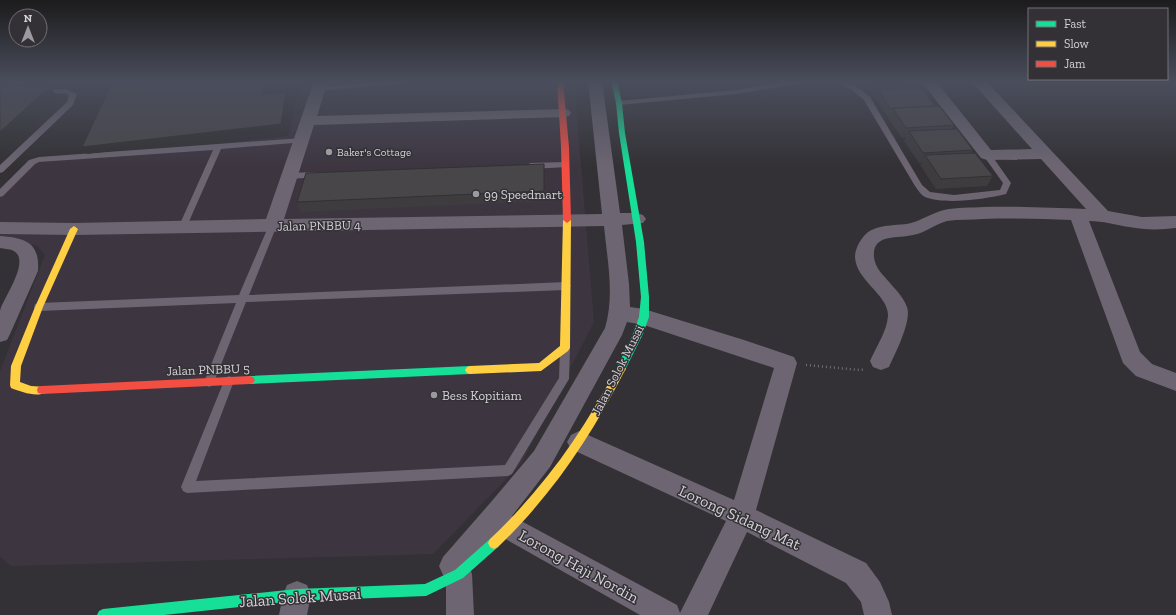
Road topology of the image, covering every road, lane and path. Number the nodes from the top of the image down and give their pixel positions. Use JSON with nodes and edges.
{"nodes":[{"id":1,"x":63,"y":110,"type":"edge"},
{"id":2,"x":312,"y":110,"type":"edge"},
{"id":3,"x":563,"y":110,"type":"edge"},
{"id":4,"x":599,"y":110,"type":"edge"},
{"id":5,"x":620,"y":110,"type":"edge"},
{"id":6,"x":874,"y":110,"type":"edge"},
{"id":7,"x":951,"y":110,"type":"edge"},
{"id":8,"x":1005,"y":110,"type":"edge"},
{"id":9,"x":564,"y":114,"type":"junction"},
{"id":10,"x":308,"y":121,"type":"junction"},
{"id":11,"x":302,"y":140,"type":"junction"},
{"id":12,"x":218,"y":147,"type":"junction"},
{"id":13,"x":1046,"y":154,"type":"junction"},
{"id":14,"x":987,"y":155,"type":"junction"},
{"id":15,"x":565,"y":165,"type":"junction"},
{"id":16,"x":525,"y":166,"type":"edge"},
{"id":17,"x":0,"y":170,"type":"edge"},
{"id":18,"x":328,"y":174,"type":"edge"},
{"id":19,"x":288,"y":176,"type":"junction"},
{"id":20,"x":0,"y":194,"type":"edge"},
{"id":21,"x":1078,"y":214,"type":"junction"},
{"id":22,"x":1102,"y":215,"type":"junction"},
{"id":23,"x":637,"y":219,"type":"junction"},
{"id":24,"x":612,"y":220,"type":"junction"},
{"id":25,"x":566,"y":221,"type":"junction"},
{"id":26,"x":1176,"y":222,"type":"edge"},
{"id":27,"x":273,"y":225,"type":"junction"},
{"id":28,"x":182,"y":226,"type":"junction"},
{"id":29,"x":0,"y":228,"type":"edge"},
{"id":30,"x":74,"y":229,"type":"junction"},
{"id":31,"x":0,"y":242,"type":"edge"},
{"id":32,"x":566,"y":286,"type":"junction"},
{"id":33,"x":242,"y":299,"type":"junction"},
{"id":34,"x":39,"y":307,"type":"junction"},
{"id":35,"x":620,"y":312,"type":"junction"},
{"id":36,"x":644,"y":317,"type":"junction"},
{"id":37,"x":0,"y":334,"type":"edge"},
{"id":38,"x":565,"y":348,"type":"junction"},
{"id":39,"x":881,"y":361,"type":"joint"},
{"id":40,"x":786,"y":364,"type":"junction"},
{"id":41,"x":229,"y":381,"type":"junction"},
{"id":42,"x":209,"y":382,"type":"junction"},
{"id":43,"x":1176,"y":382,"type":"edge"},
{"id":44,"x":579,"y":442,"type":"junction"},
{"id":45,"x":742,"y":516,"type":"junction"},
{"id":46,"x":511,"y":528,"type":"junction"},
{"id":47,"x":459,"y":574,"type":"junction"},
{"id":48,"x":426,"y":590,"type":"junction"},
{"id":49,"x":295,"y":605,"type":"edge"},
{"id":50,"x":103,"y":615,"type":"edge"},
{"id":51,"x":460,"y":615,"type":"edge"},
{"id":52,"x":667,"y":615,"type":"edge"},
{"id":53,"x":693,"y":615,"type":"edge"},
{"id":54,"x":878,"y":615,"type":"edge"}],
"edges":[{"from":1,"to":17,"type":"lane"},
{"from":2,"to":10,"type":"street"},
{"from":3,"to":9,"type":"street"},
{"from":4,"to":24,"type":"street","name":"Jalan Solok Musai"},
{"from":5,"to":23,"type":"street","name":"Jalan Solok Musai"},
{"from":6,"to":14,"type":"lane"},
{"from":7,"to":14,"type":"street"},
{"from":8,"to":13,"type":"street"},
{"from":9,"to":10,"type":"street"},
{"from":9,"to":15,"type":"street"},
{"from":10,"to":11,"type":"street"},
{"from":11,"to":12,"type":"lane"},
{"from":11,"to":19,"type":"street"},
{"from":12,"to":20,"type":"lane"},
{"from":12,"to":28,"type":"lane"},
{"from":13,"to":14,"type":"street"},
{"from":13,"to":22,"type":"street"},
{"from":15,"to":16,"type":"lane"},
{"from":15,"to":25,"type":"street"},
{"from":18,"to":19,"type":"lane"},
{"from":19,"to":27,"type":"street"},
{"from":21,"to":22,"type":"street"},
{"from":21,"to":39,"type":"street"},
{"from":21,"to":43,"type":"street"},
{"from":22,"to":26,"type":"street"},
{"from":23,"to":24,"type":"street","name":"Jalan PNBBU 4"},
{"from":23,"to":36,"type":"street","name":"Jalan Solok Musai"},
{"from":24,"to":25,"type":"street","name":"Jalan PNBBU 4"},
{"from":24,"to":35,"type":"street","name":"Jalan Solok Musai"},
{"from":25,"to":27,"type":"street","name":"Jalan PNBBU 4"},
{"from":25,"to":32,"type":"street"},
{"from":27,"to":28,"type":"street","name":"Jalan PNBBU 4"},
{"from":27,"to":33,"type":"lane"},
{"from":28,"to":30,"type":"street","name":"Jalan PNBBU 4"},
{"from":29,"to":30,"type":"street","name":"Jalan PNBBU 4"},
{"from":30,"to":34,"type":"street","name":"Jalan PNBBU 5"},
{"from":31,"to":37,"type":"street"},
{"from":32,"to":33,"type":"lane"},
{"from":32,"to":38,"type":"street"},
{"from":33,"to":34,"type":"lane"},
{"from":33,"to":42,"type":"lane"},
{"from":34,"to":42,"type":"street","name":"Jalan PNBBU 5"},
{"from":35,"to":36,"type":"street"},
{"from":35,"to":48,"type":"street","name":"Jalan Solok Musai"},
{"from":36,"to":40,"type":"street"},
{"from":36,"to":44,"type":"street","name":"Jalan Solok Musai"},
{"from":38,"to":41,"type":"street","name":"Jalan PNBBU 5"},
{"from":38,"to":41,"type":"lane"},
{"from":39,"to":40,"type":"path"},
{"from":40,"to":45,"type":"street"},
{"from":41,"to":42,"type":"street","name":"Jalan PNBBU 5"},
{"from":44,"to":45,"type":"street","name":"Lorong Sidang Mat"},
{"from":44,"to":46,"type":"street","name":"Jalan Solok Musai"},
{"from":45,"to":53,"type":"street"},
{"from":45,"to":54,"type":"street","name":"Lorong Sidang Mat"},
{"from":46,"to":47,"type":"street","name":"Jalan Solok Musai"},
{"from":46,"to":52,"type":"street","name":"Lorong Haji Nordin"},
{"from":47,"to":48,"type":"street","name":"Jalan Solok Musai"},
{"from":47,"to":51,"type":"street"},
{"from":48,"to":49,"type":"street","name":"Jalan Solok Musai"},
{"from":49,"to":50,"type":"street","name":"Jalan Solok Musai"}]}
